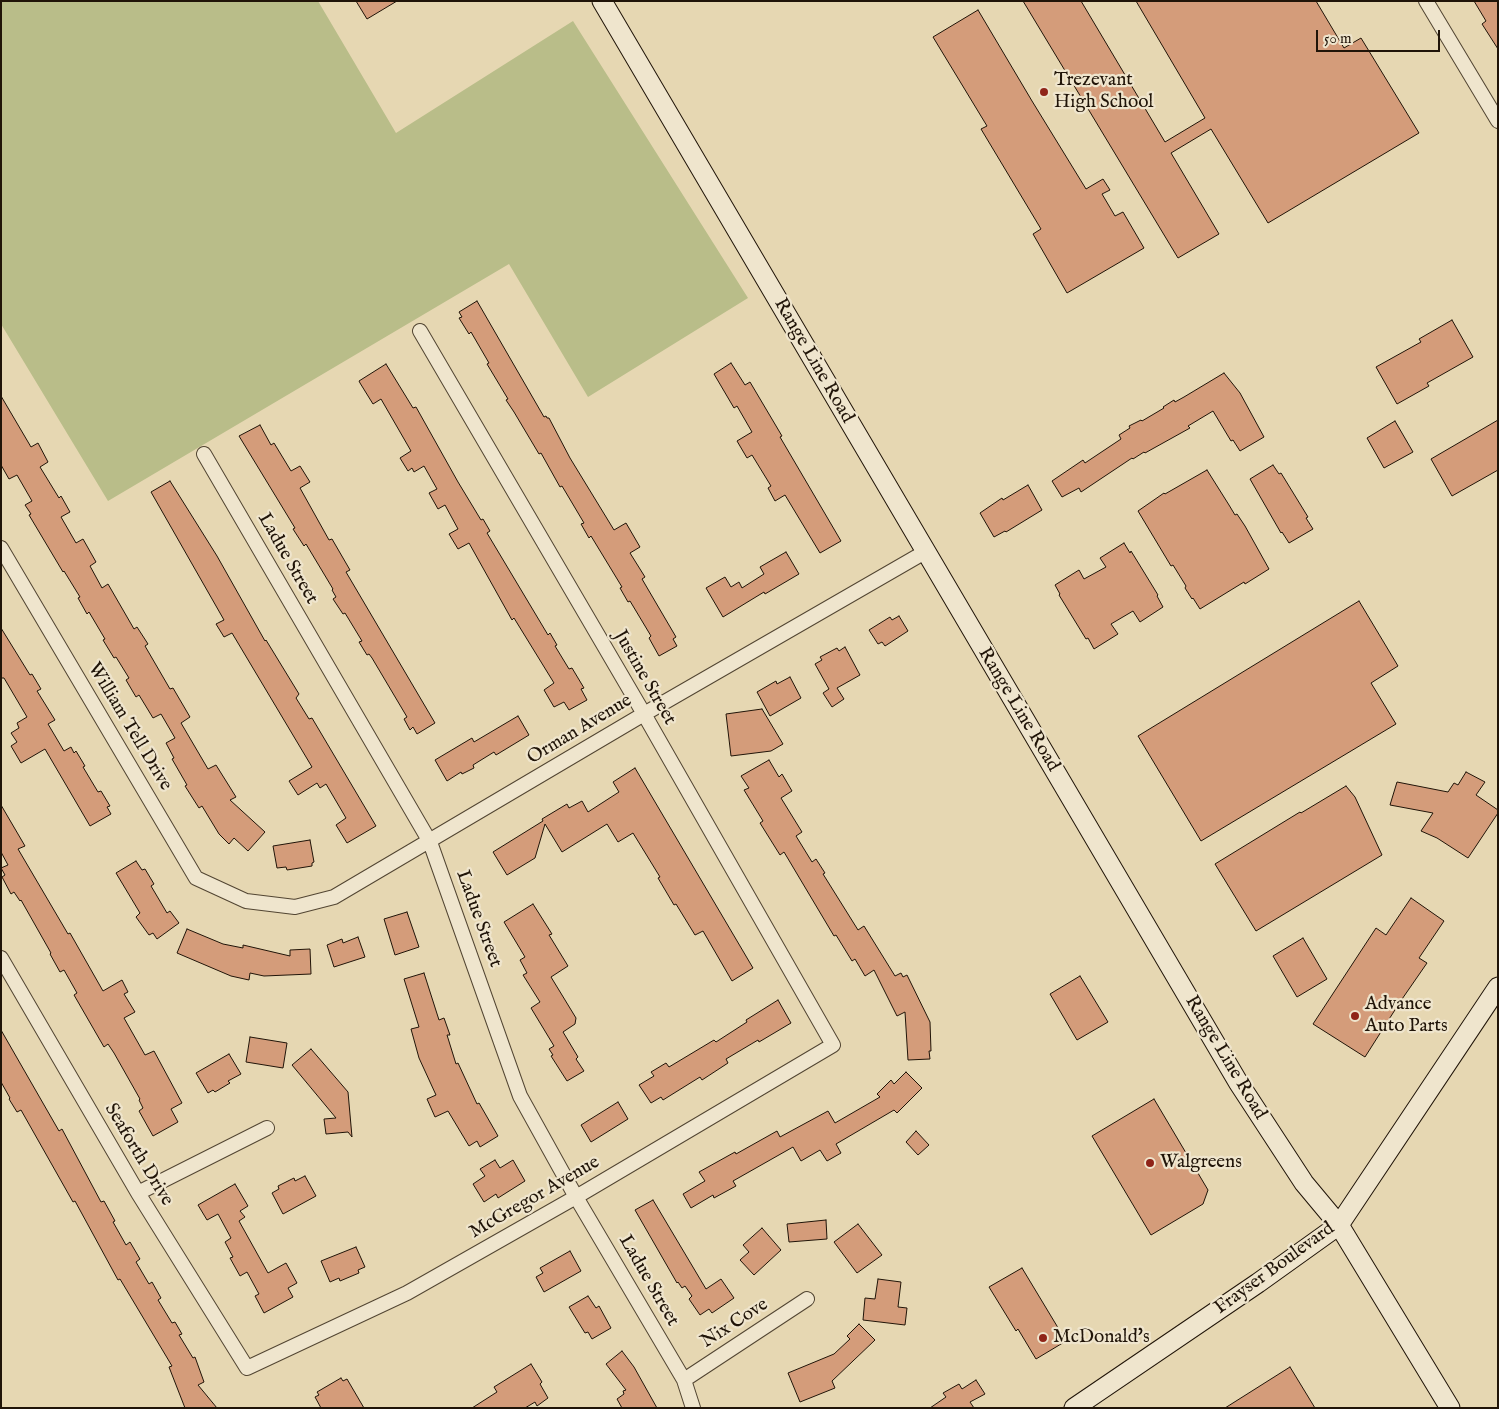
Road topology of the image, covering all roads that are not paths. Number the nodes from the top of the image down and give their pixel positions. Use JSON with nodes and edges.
{"nodes":[{"id":1,"x":602,"y":1,"type":"edge"},
{"id":2,"x":1426,"y":1,"type":"edge"},
{"id":3,"x":1498,"y":121,"type":"edge"},
{"id":4,"x":420,"y":331,"type":"dead end"},
{"id":5,"x":204,"y":454,"type":"dead end"},
{"id":6,"x":1,"y":548,"type":"edge"},
{"id":7,"x":925,"y":552,"type":"junction"},
{"id":8,"x":644,"y":714,"type":"junction"},
{"id":9,"x":430,"y":842,"type":"junction"},
{"id":10,"x":246,"y":901,"type":"joint"},
{"id":11,"x":1,"y":958,"type":"edge"},
{"id":12,"x":1498,"y":987,"type":"edge"},
{"id":13,"x":833,"y":1045,"type":"joint"},
{"id":14,"x":267,"y":1128,"type":"dead end"},
{"id":15,"x":138,"y":1193,"type":"junction"},
{"id":16,"x":576,"y":1197,"type":"junction"},
{"id":17,"x":1339,"y":1225,"type":"junction"},
{"id":18,"x":806,"y":1299,"type":"dead end"},
{"id":19,"x":247,"y":1368,"type":"joint"},
{"id":20,"x":684,"y":1380,"type":"junction"},
{"id":21,"x":693,"y":1408,"type":"edge"},
{"id":22,"x":1074,"y":1408,"type":"edge"},
{"id":23,"x":1450,"y":1408,"type":"edge"}],
"edges":[{"from":1,"to":7,"type":"main road","name":"Range Line Road"},
{"from":2,"to":3,"type":"street"},
{"from":4,"to":8,"type":"street","name":"Justine Street"},
{"from":5,"to":9,"type":"street","name":"Ladue Street"},
{"from":6,"to":10,"type":"street","name":"William Tell Drive"},
{"from":7,"to":8,"type":"street","name":"Orman Avenue"},
{"from":7,"to":17,"type":"main road","name":"Range Line Road"},
{"from":8,"to":9,"type":"street","name":"Orman Avenue"},
{"from":8,"to":13,"type":"street","name":"Justine Street"},
{"from":9,"to":10,"type":"street","name":"Orman Avenue"},
{"from":9,"to":16,"type":"street","name":"Ladue Street"},
{"from":11,"to":15,"type":"street","name":"Seaforth Drive"},
{"from":12,"to":17,"type":"main road","name":"Frayser Boulevard"},
{"from":13,"to":16,"type":"street","name":"McGregor Avenue"},
{"from":14,"to":15,"type":"street"},
{"from":15,"to":19,"type":"street","name":"Seaforth Drive"},
{"from":16,"to":19,"type":"street","name":"McGregor Avenue"},
{"from":16,"to":20,"type":"street","name":"Ladue Street"},
{"from":17,"to":22,"type":"main road","name":"Frayser Boulevard"},
{"from":17,"to":23,"type":"main road","name":"Range Line Road"},
{"from":18,"to":20,"type":"street","name":"Nix Cove"},
{"from":20,"to":21,"type":"street","name":"Ladue Street"}]}
